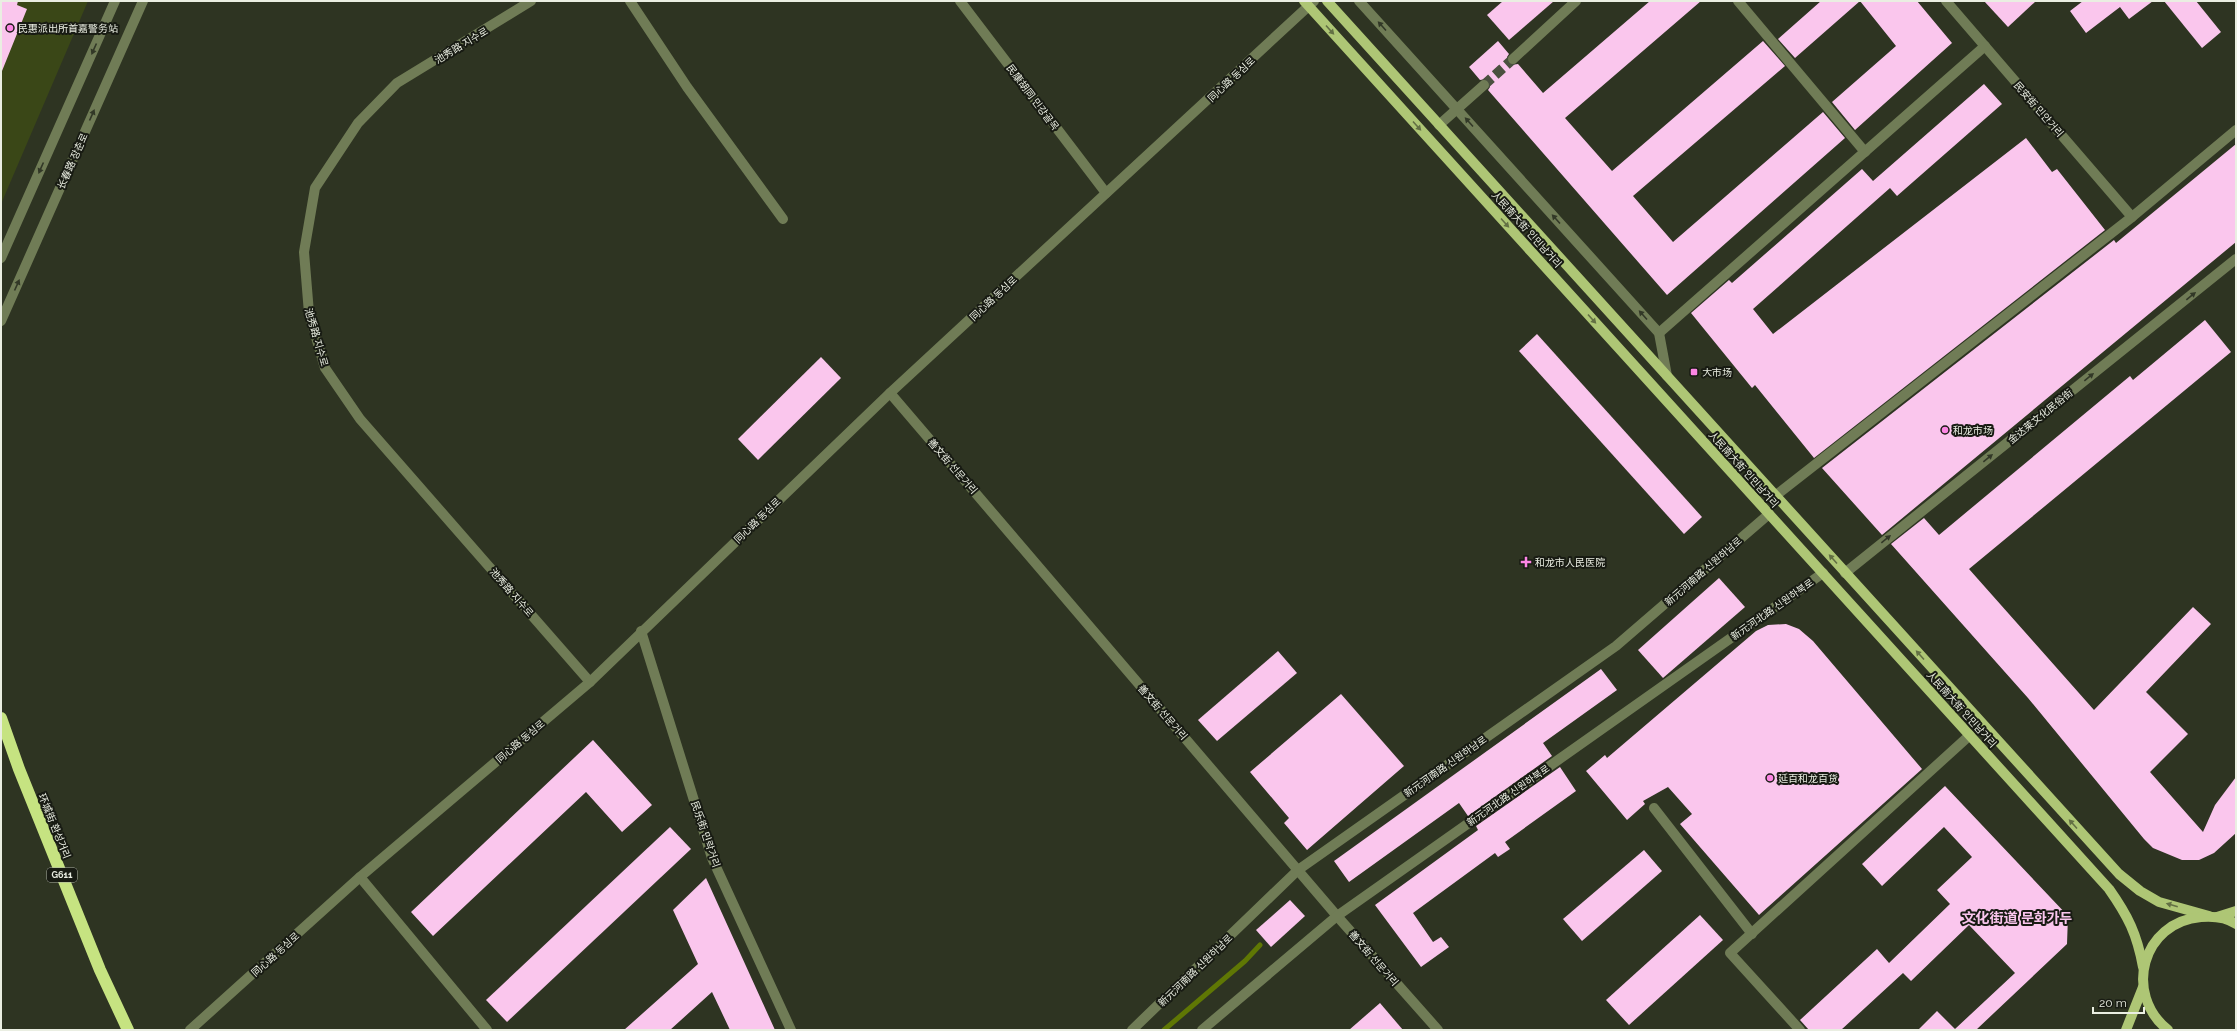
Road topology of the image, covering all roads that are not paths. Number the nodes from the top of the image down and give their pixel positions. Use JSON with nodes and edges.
{"nodes":[{"id":1,"x":115,"y":1,"type":"edge"},
{"id":2,"x":143,"y":1,"type":"edge"},
{"id":3,"x":531,"y":1,"type":"edge"},
{"id":4,"x":630,"y":1,"type":"edge"},
{"id":5,"x":960,"y":1,"type":"edge"},
{"id":6,"x":1327,"y":1,"type":"edge"},
{"id":7,"x":1359,"y":1,"type":"edge"},
{"id":8,"x":1576,"y":1,"type":"edge"},
{"id":9,"x":1738,"y":1,"type":"edge"},
{"id":10,"x":1946,"y":1,"type":"edge"},
{"id":11,"x":1309,"y":3,"type":"edge"},
{"id":12,"x":1985,"y":46,"type":"junction"},
{"id":13,"x":1513,"y":58,"type":"tunnel mouth"},
{"id":14,"x":1484,"y":85,"type":"tunnel mouth"},
{"id":15,"x":1457,"y":109,"type":"junction"},
{"id":16,"x":1439,"y":125,"type":"junction"},
{"id":17,"x":2236,"y":130,"type":"edge"},
{"id":18,"x":1865,"y":152,"type":"junction"},
{"id":19,"x":1106,"y":193,"type":"junction"},
{"id":20,"x":2132,"y":216,"type":"junction"},
{"id":21,"x":782,"y":218,"type":"dead end"},
{"id":22,"x":1,"y":258,"type":"edge"},
{"id":23,"x":2236,"y":259,"type":"edge"},
{"id":24,"x":1,"y":321,"type":"edge"},
{"id":25,"x":1659,"y":333,"type":"junction"},
{"id":26,"x":1666,"y":376,"type":"junction"},
{"id":27,"x":890,"y":393,"type":"junction"},
{"id":28,"x":1775,"y":496,"type":"junction"},
{"id":29,"x":1769,"y":514,"type":"junction"},
{"id":30,"x":1845,"y":572,"type":"junction"},
{"id":31,"x":1823,"y":573,"type":"junction"},
{"id":32,"x":641,"y":631,"type":"junction"},
{"id":33,"x":590,"y":682,"type":"junction"},
{"id":34,"x":1,"y":718,"type":"edge"},
{"id":35,"x":1970,"y":736,"type":"junction"},
{"id":36,"x":1654,"y":808,"type":"dead end"},
{"id":37,"x":1298,"y":870,"type":"junction"},
{"id":38,"x":360,"y":877,"type":"junction"},
{"id":39,"x":2236,"y":911,"type":"edge"},
{"id":40,"x":1337,"y":916,"type":"junction"},
{"id":41,"x":2213,"y":916,"type":"junction"},
{"id":42,"x":2236,"y":924,"type":"edge"},
{"id":43,"x":1752,"y":934,"type":"junction"},
{"id":44,"x":2143,"y":967,"type":"junction"},
{"id":45,"x":2142,"y":987,"type":"junction"},
{"id":46,"x":128,"y":1030,"type":"edge"},
{"id":47,"x":190,"y":1030,"type":"edge"},
{"id":48,"x":487,"y":1030,"type":"edge"},
{"id":49,"x":791,"y":1030,"type":"edge"},
{"id":50,"x":1132,"y":1030,"type":"edge"},
{"id":51,"x":1202,"y":1030,"type":"edge"},
{"id":52,"x":1438,"y":1030,"type":"edge"},
{"id":53,"x":1800,"y":1030,"type":"edge"},
{"id":54,"x":2126,"y":1030,"type":"edge"},
{"id":55,"x":2168,"y":1030,"type":"edge"}],
"edges":[{"from":1,"to":22,"type":"street","one_way":true},
{"from":24,"to":2,"type":"street","name":"长春路 장춘로","one_way":true},
{"from":3,"to":33,"type":"street","name":"池秀路 지수로"},
{"from":4,"to":21,"type":"street"},
{"from":5,"to":19,"type":"street","name":"民康胡同 민강골목"},
{"from":6,"to":16,"type":"main road","name":"人民南大街 인민남거리"},
{"from":15,"to":7,"type":"street","one_way":true},
{"from":8,"to":13,"type":"street"},
{"from":9,"to":18,"type":"street"},
{"from":10,"to":12,"type":"street","name":"民安街 민안거리"},
{"from":11,"to":19,"type":"street","name":"同心路 동심로"},
{"from":11,"to":29,"type":"main road","name":"人民南大街 인민남거리","one_way":true},
{"from":12,"to":18,"type":"street"},
{"from":12,"to":20,"type":"street","name":"民安街 민안거리"},
{"from":14,"to":15,"type":"street"},
{"from":15,"to":16,"type":"street"},
{"from":25,"to":15,"type":"street","one_way":true},
{"from":16,"to":26,"type":"main road","name":"人民南大街 인민남거리"},
{"from":17,"to":20,"type":"street"},
{"from":18,"to":25,"type":"street"},
{"from":19,"to":27,"type":"street","name":"同心路 동심로"},
{"from":20,"to":28,"type":"street"},
{"from":30,"to":23,"type":"street","name":"金达莱文化民俗街","one_way":true},
{"from":25,"to":26,"type":"street"},
{"from":26,"to":28,"type":"main road","name":"人民南大街 인민남거리"},
{"from":27,"to":32,"type":"street","name":"同心路 동심로"},
{"from":27,"to":37,"type":"street","name":"善文街 선문거리"},
{"from":30,"to":28,"type":"main road","name":"人民南大街 인민남거리","one_way":true},
{"from":29,"to":31,"type":"main road","name":"人民南大街 인민남거리"},
{"from":29,"to":37,"type":"street","name":"新元河南路 신원하남로"},
{"from":41,"to":30,"type":"main road","name":"人民南大街 인민남거리","one_way":true},
{"from":31,"to":35,"type":"main road","name":"人民南大街 인민남거리"},
{"from":31,"to":40,"type":"street","name":"新元河北路 신원하북로"},
{"from":32,"to":33,"type":"street","name":"同心路 동심로"},
{"from":32,"to":49,"type":"street","name":"民乐街 민락거리"},
{"from":33,"to":38,"type":"street","name":"同心路 동심로"},
{"from":34,"to":46,"type":"highway","name":"环城街 환성거리","number":"G611"},
{"from":35,"to":43,"type":"street"},
{"from":35,"to":44,"type":"main road","name":"人民南大街 인민남거리"},
{"from":36,"to":43,"type":"street"},
{"from":37,"to":40,"type":"street","name":"善文街 선문거리"},
{"from":37,"to":50,"type":"street","name":"新元河南路 신원하남로"},
{"from":38,"to":47,"type":"street","name":"同心路 동심로"},
{"from":38,"to":48,"type":"street"},
{"from":39,"to":41,"type":"main road"},
{"from":40,"to":51,"type":"street","name":"新元河北路 신원하북로"},
{"from":40,"to":52,"type":"street","name":"善文街 선문거리"},
{"from":41,"to":42,"type":"main road","name":"人民南大街 인민남거리"},
{"from":41,"to":44,"type":"main road"},
{"from":43,"to":53,"type":"street"},
{"from":44,"to":45,"type":"main road"},
{"from":45,"to":54,"type":"main road"},
{"from":45,"to":55,"type":"main road"}]}
